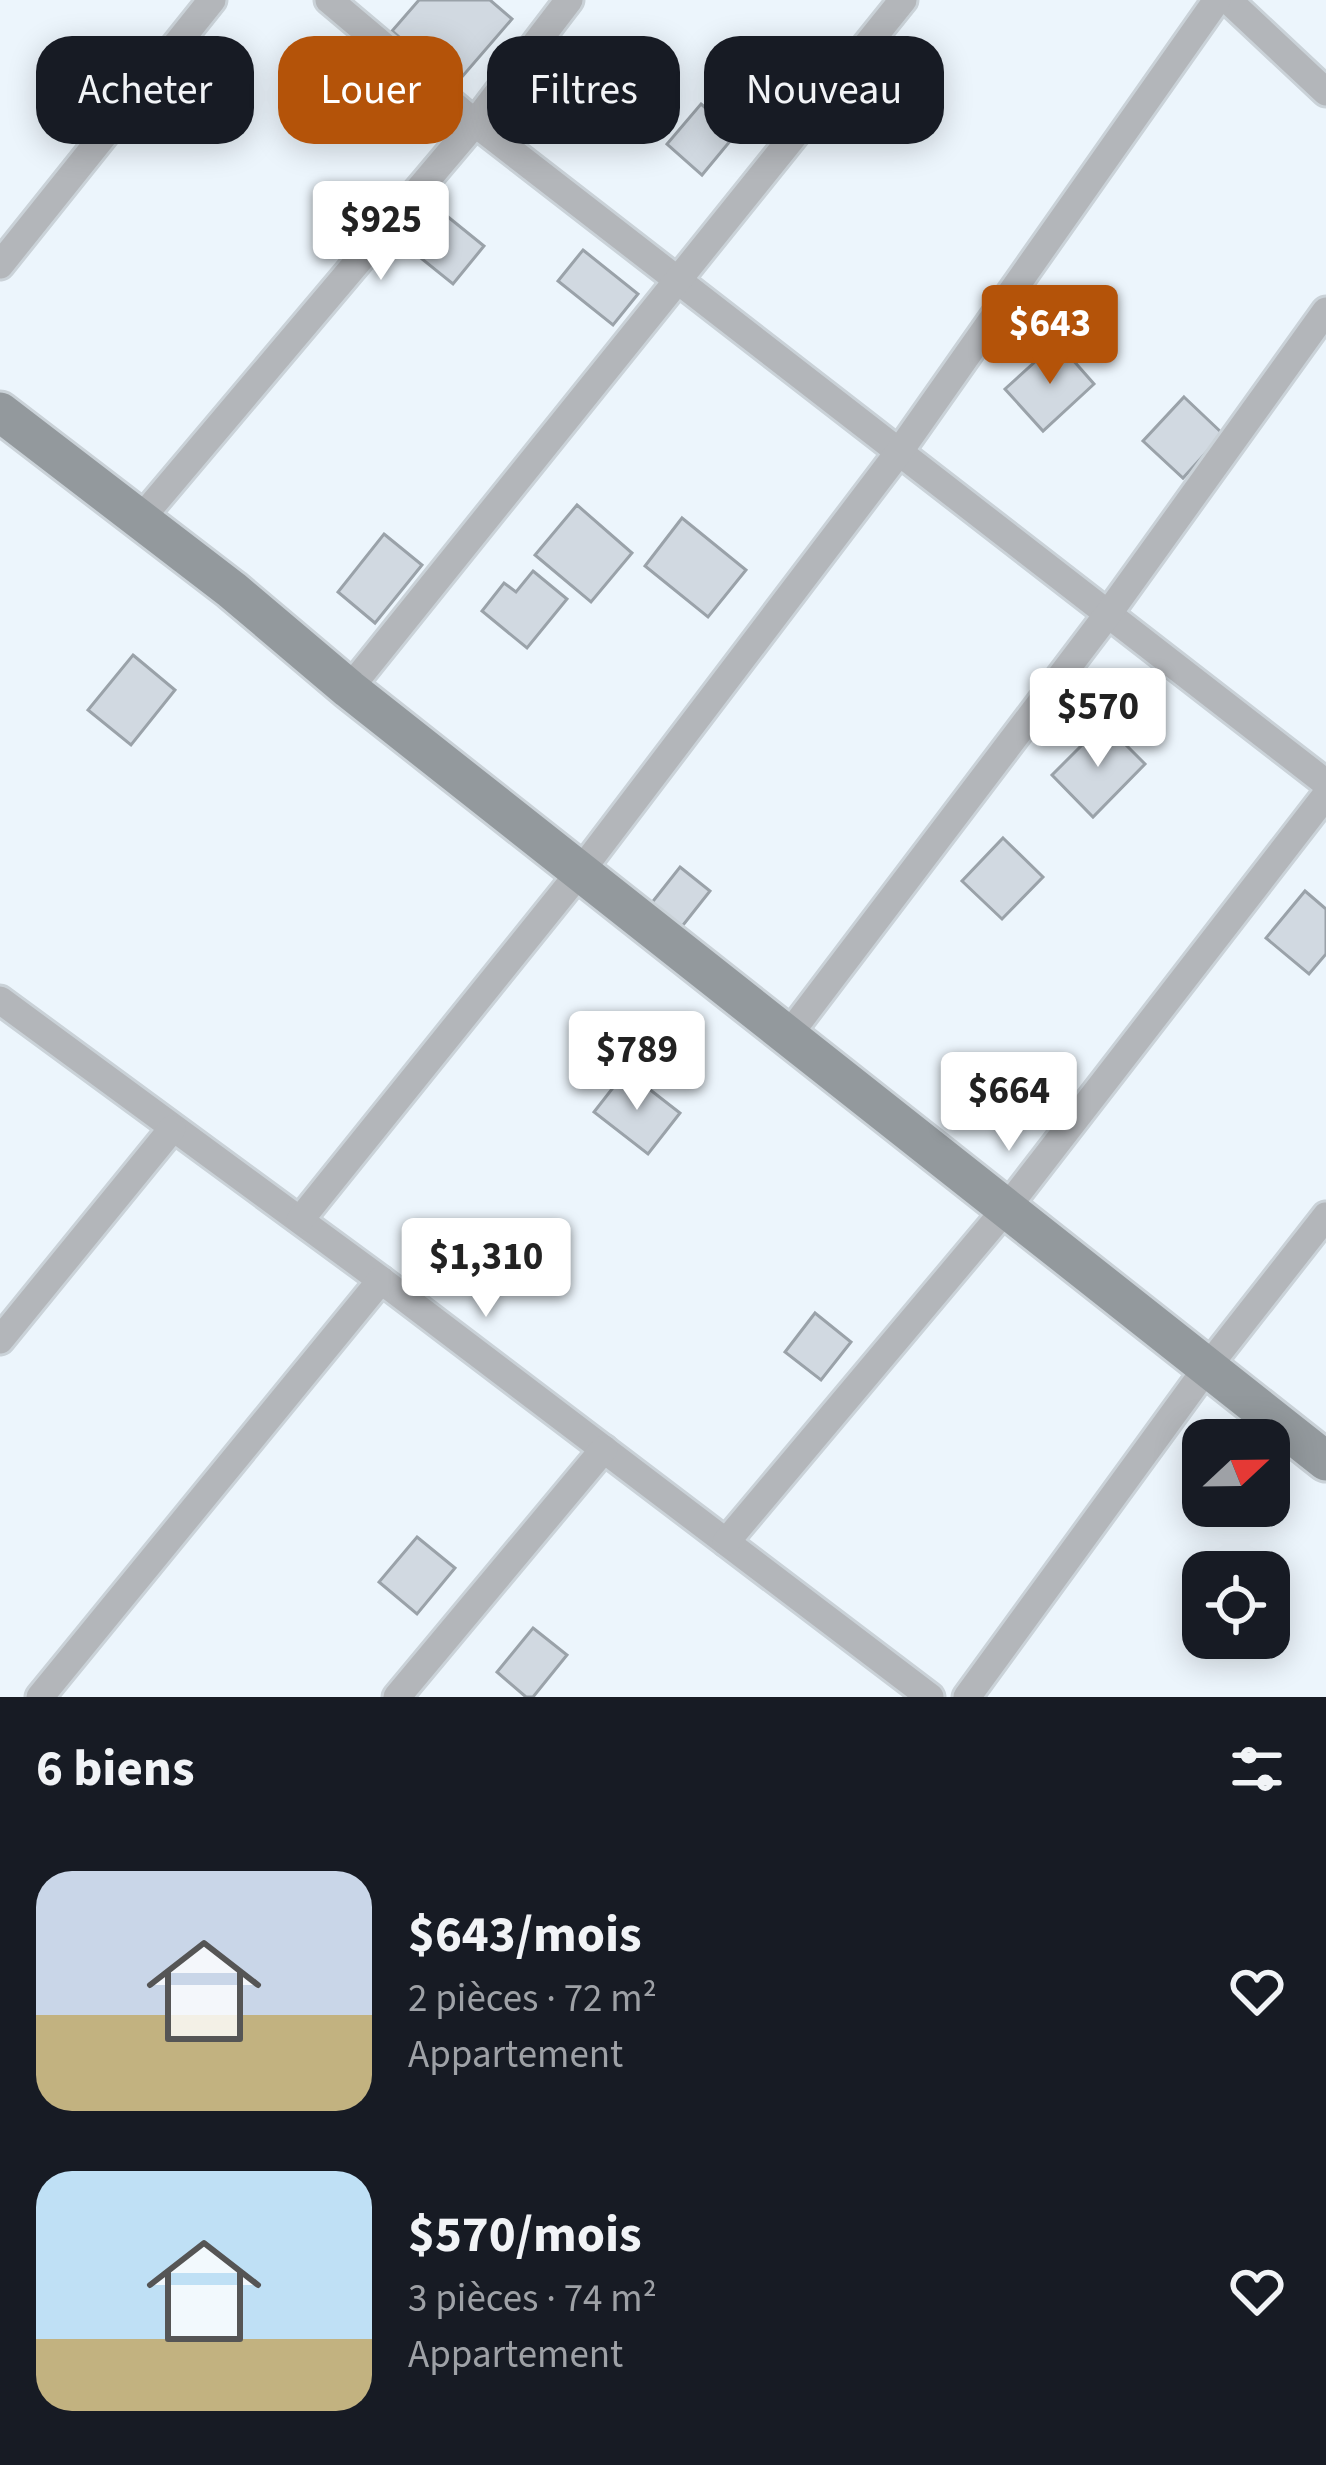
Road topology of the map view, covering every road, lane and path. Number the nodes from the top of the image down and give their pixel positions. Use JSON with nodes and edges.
{"nodes":[{"id":1,"x":212,"y":0,"type":"edge"},
{"id":2,"x":329,"y":0,"type":"edge"},
{"id":3,"x":569,"y":0,"type":"edge"},
{"id":4,"x":903,"y":0,"type":"edge"},
{"id":5,"x":1217,"y":0,"type":"edge"},
{"id":6,"x":1228,"y":0,"type":"edge"},
{"id":7,"x":1326,"y":92,"type":"edge"},
{"id":8,"x":475,"y":123,"type":"junction"},
{"id":9,"x":0,"y":265,"type":"edge"},
{"id":10,"x":680,"y":281,"type":"junction"},
{"id":11,"x":1326,"y":311,"type":"edge"},
{"id":12,"x":0,"y":412,"type":"edge"},
{"id":13,"x":899,"y":452,"type":"junction"},
{"id":14,"x":138,"y":522,"type":"junction"},
{"id":15,"x":1108,"y":614,"type":"junction"},
{"id":16,"x":349,"y":689,"type":"junction"},
{"id":17,"x":1326,"y":783,"type":"edge"},
{"id":18,"x":1326,"y":795,"type":"edge"},
{"id":19,"x":580,"y":872,"type":"junction"},
{"id":20,"x":0,"y":1000,"type":"edge"},
{"id":21,"x":788,"y":1037,"type":"junction"},
{"id":22,"x":172,"y":1129,"type":"junction"},
{"id":23,"x":1005,"y":1210,"type":"junction"},
{"id":24,"x":1326,"y":1216,"type":"edge"},
{"id":25,"x":300,"y":1220,"type":"junction"},
{"id":26,"x":381,"y":1280,"type":"junction"},
{"id":27,"x":0,"y":1340,"type":"edge"},
{"id":28,"x":1206,"y":1370,"type":"junction"},
{"id":29,"x":604,"y":1449,"type":"junction"},
{"id":30,"x":1326,"y":1461,"type":"edge"},
{"id":31,"x":726,"y":1542,"type":"junction"},
{"id":32,"x":40,"y":1697,"type":"edge"},
{"id":33,"x":397,"y":1697,"type":"edge"},
{"id":34,"x":930,"y":1697,"type":"edge"},
{"id":35,"x":967,"y":1697,"type":"edge"}],
"edges":[{"from":1,"to":9,"type":"street"},
{"from":2,"to":8,"type":"street"},
{"from":3,"to":8,"type":"street"},
{"from":4,"to":10,"type":"street"},
{"from":5,"to":13,"type":"street"},
{"from":6,"to":7,"type":"street"},
{"from":8,"to":10,"type":"street"},
{"from":8,"to":14,"type":"street"},
{"from":10,"to":13,"type":"street"},
{"from":10,"to":16,"type":"street"},
{"from":11,"to":15,"type":"street"},
{"from":12,"to":14,"type":"street"},
{"from":13,"to":15,"type":"street"},
{"from":13,"to":19,"type":"street"},
{"from":14,"to":16,"type":"street"},
{"from":15,"to":17,"type":"street"},
{"from":15,"to":21,"type":"street"},
{"from":16,"to":19,"type":"street"},
{"from":18,"to":23,"type":"street"},
{"from":19,"to":21,"type":"street"},
{"from":19,"to":25,"type":"street"},
{"from":20,"to":22,"type":"street"},
{"from":21,"to":23,"type":"street"},
{"from":22,"to":25,"type":"street"},
{"from":22,"to":27,"type":"street"},
{"from":23,"to":28,"type":"street"},
{"from":23,"to":31,"type":"street"},
{"from":24,"to":28,"type":"street"},
{"from":25,"to":26,"type":"street"},
{"from":26,"to":29,"type":"street"},
{"from":26,"to":32,"type":"street"},
{"from":28,"to":30,"type":"street"},
{"from":28,"to":35,"type":"street"},
{"from":29,"to":31,"type":"street"},
{"from":29,"to":33,"type":"street"},
{"from":31,"to":34,"type":"street"}]}
